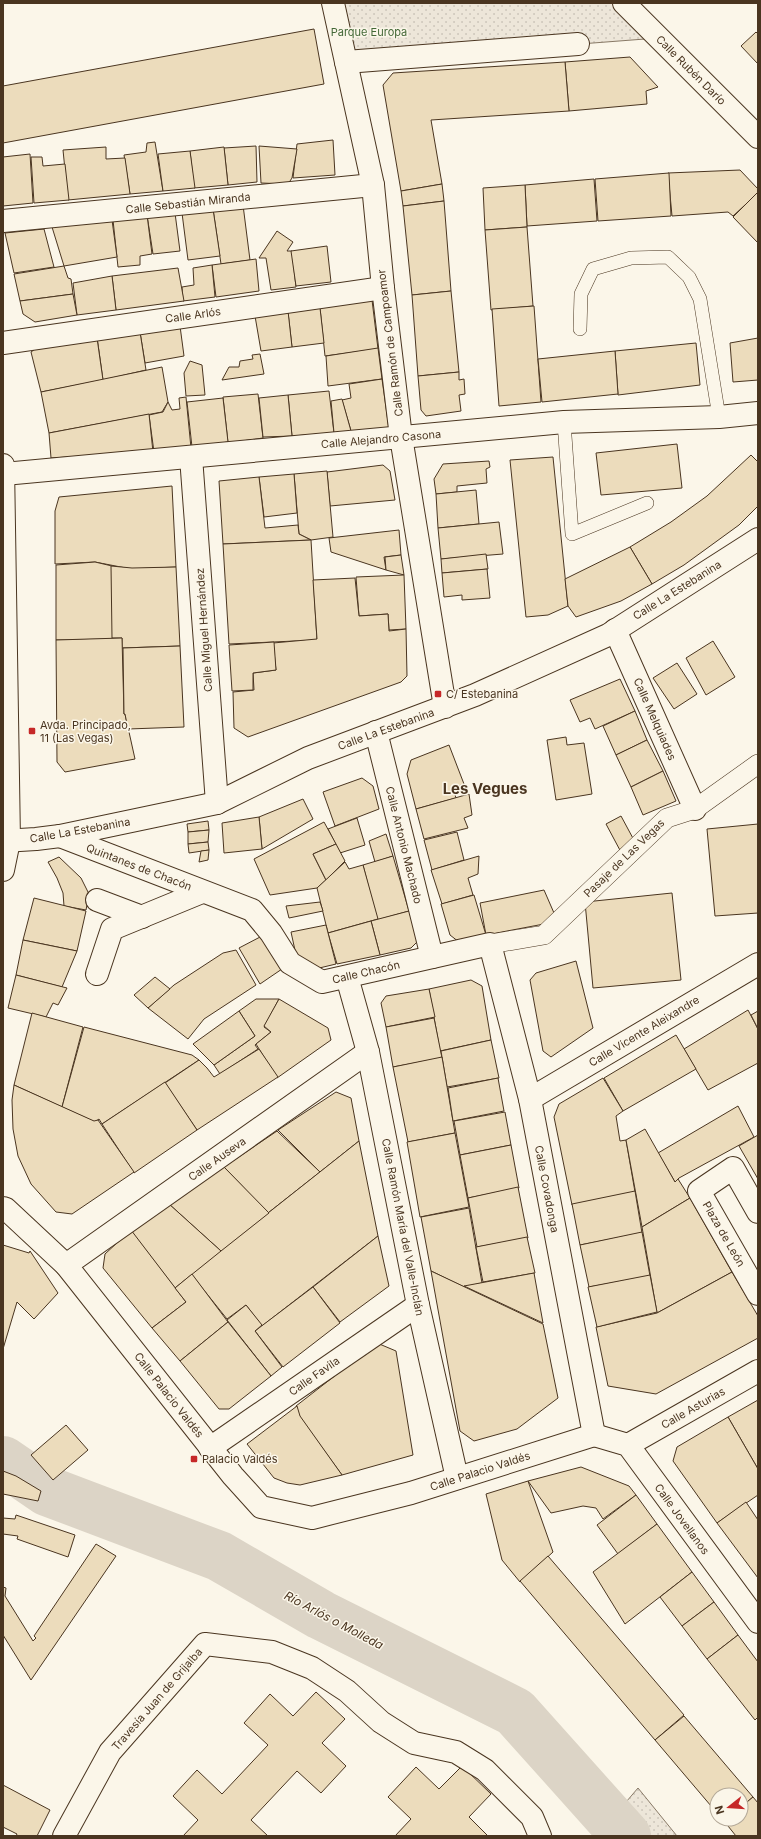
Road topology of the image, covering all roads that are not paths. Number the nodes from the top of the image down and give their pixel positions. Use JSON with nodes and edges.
{"nodes":[{"id":1,"x":333,"y":3,"type":"edge"},
{"id":2,"x":626,"y":4,"type":"edge"},
{"id":3,"x":578,"y":44,"type":"dead end"},
{"id":4,"x":346,"y":62,"type":"junction"},
{"id":5,"x":758,"y":137,"type":"edge"},
{"id":6,"x":373,"y":185,"type":"junction"},
{"id":7,"x":3,"y":221,"type":"edge"},
{"id":8,"x":382,"y":288,"type":"junction"},
{"id":9,"x":580,"y":330,"type":"dead end"},
{"id":10,"x":3,"y":343,"type":"edge"},
{"id":11,"x":758,"y":413,"type":"edge"},
{"id":12,"x":719,"y":417,"type":"junction"},
{"id":13,"x":564,"y":422,"type":"junction"},
{"id":14,"x":401,"y":437,"type":"junction"},
{"id":15,"x":191,"y":457,"type":"junction"},
{"id":16,"x":3,"y":470,"type":"edge"},
{"id":17,"x":647,"y":503,"type":"dead end"},
{"id":18,"x":758,"y":539,"type":"edge"},
{"id":19,"x":615,"y":630,"type":"junction"},
{"id":20,"x":445,"y":708,"type":"junction"},
{"id":21,"x":376,"y":732,"type":"junction"},
{"id":22,"x":758,"y":764,"type":"edge"},
{"id":23,"x":217,"y":803,"type":"junction"},
{"id":24,"x":694,"y":809,"type":"junction"},
{"id":25,"x":60,"y":836,"type":"junction"},
{"id":26,"x":6,"y":841,"type":"edge"},
{"id":27,"x":3,"y":870,"type":"edge"},
{"id":28,"x":202,"y":892,"type":"junction"},
{"id":29,"x":97,"y":900,"type":"dead end"},
{"id":30,"x":142,"y":917,"type":"junction"},
{"id":31,"x":490,"y":944,"type":"junction"},
{"id":32,"x":432,"y":957,"type":"junction"},
{"id":33,"x":758,"y":964,"type":"edge"},
{"id":34,"x":98,"y":974,"type":"dead end"},
{"id":35,"x":347,"y":977,"type":"junction"},
{"id":36,"x":368,"y":1052,"type":"junction"},
{"id":37,"x":530,"y":1099,"type":"junction"},
{"id":38,"x":3,"y":1208,"type":"edge"},
{"id":39,"x":758,"y":1212,"type":"edge"},
{"id":40,"x":66,"y":1265,"type":"junction"},
{"id":41,"x":758,"y":1294,"type":"edge"},
{"id":42,"x":418,"y":1304,"type":"junction"},
{"id":43,"x":758,"y":1371,"type":"edge"},
{"id":44,"x":594,"y":1435,"type":"junction"},
{"id":45,"x":628,"y":1445,"type":"junction"},
{"id":46,"x":210,"y":1448,"type":"junction"},
{"id":47,"x":457,"y":1478,"type":"junction"},
{"id":48,"x":758,"y":1622,"type":"edge"},
{"id":49,"x":64,"y":1836,"type":"edge"},
{"id":50,"x":540,"y":1836,"type":"edge"}],
"edges":[{"from":1,"to":4,"type":"street","name":"Calle Ramón de Campoamor"},
{"from":2,"to":5,"type":"street","name":"Calle Rubén Darío"},
{"from":3,"to":4,"type":"street"},
{"from":4,"to":6,"type":"street","name":"Calle Ramón de Campoamor"},
{"from":6,"to":7,"type":"street","name":"Calle Sebastián Miranda"},
{"from":6,"to":8,"type":"street","name":"Calle Ramón de Campoamor"},
{"from":8,"to":10,"type":"street","name":"Calle Arlós"},
{"from":8,"to":14,"type":"street","name":"Calle Ramón de Campoamor"},
{"from":9,"to":12,"type":"lane"},
{"from":11,"to":12,"type":"street","name":"Calle Alejandro Casona"},
{"from":12,"to":13,"type":"street","name":"Calle Alejandro Casona"},
{"from":13,"to":14,"type":"street","name":"Calle Alejandro Casona"},
{"from":13,"to":17,"type":"lane"},
{"from":14,"to":15,"type":"street","name":"Calle Alejandro Casona"},
{"from":14,"to":20,"type":"street","name":"Calle Ramón de Campoamor"},
{"from":15,"to":16,"type":"street","name":"Calle Alejandro Casona"},
{"from":15,"to":23,"type":"street","name":"Calle Miguel Hernández"},
{"from":16,"to":26,"type":"street"},
{"from":18,"to":19,"type":"street","name":"Calle La Estebanina"},
{"from":19,"to":20,"type":"street","name":"Calle La Estebanina"},
{"from":19,"to":24,"type":"street","name":"Calle Melquiades"},
{"from":20,"to":21,"type":"street","name":"Calle La Estebanina"},
{"from":21,"to":23,"type":"street","name":"Calle La Estebanina"},
{"from":21,"to":32,"type":"street","name":"Calle Antonio Machado"},
{"from":22,"to":24,"type":"street","name":"Pasaje de Las Vegas"},
{"from":23,"to":25,"type":"street","name":"Calle La Estebanina"},
{"from":24,"to":31,"type":"street","name":"Pasaje de Las Vegas"},
{"from":25,"to":26,"type":"street","name":"Calle La Estebanina"},
{"from":25,"to":28,"type":"street","name":"Quintanes de Chacón"},
{"from":26,"to":27,"type":"street"},
{"from":28,"to":30,"type":"street","name":"Quintanes de Chacón"},
{"from":28,"to":35,"type":"street","name":"Calle Chacón"},
{"from":29,"to":30,"type":"street"},
{"from":30,"to":34,"type":"street","name":"Quintanes de Chacón"},
{"from":31,"to":32,"type":"street","name":"Calle Chacón"},
{"from":31,"to":37,"type":"street","name":"Calle Covadonga"},
{"from":32,"to":35,"type":"street","name":"Calle Chacón"},
{"from":33,"to":37,"type":"street","name":"Calle Vicente Aleixandre"},
{"from":35,"to":36,"type":"street","name":"Calle Ramón María del Valle-Inclán"},
{"from":36,"to":40,"type":"street","name":"Calle Auseva"},
{"from":36,"to":42,"type":"street","name":"Calle Ramón María del Valle-Inclán"},
{"from":37,"to":44,"type":"street","name":"Calle Covadonga"},
{"from":38,"to":40,"type":"street","name":"Calle Palacio Valdés"},
{"from":39,"to":41,"type":"street","name":"Plaza de León"},
{"from":40,"to":46,"type":"street","name":"Calle Palacio Valdés"},
{"from":42,"to":46,"type":"street","name":"Calle Favila"},
{"from":42,"to":47,"type":"street","name":"Calle Ramón María del Valle-Inclán"},
{"from":43,"to":45,"type":"street","name":"Calle Asturias"},
{"from":44,"to":45,"type":"street"},
{"from":44,"to":47,"type":"street","name":"Calle Palacio Valdés"},
{"from":45,"to":48,"type":"street","name":"Calle Jovellanos"},
{"from":46,"to":47,"type":"street","name":"Calle Palacio Valdés"},
{"from":49,"to":50,"type":"street","name":"Travesía Juan de Grijalba"}]}
